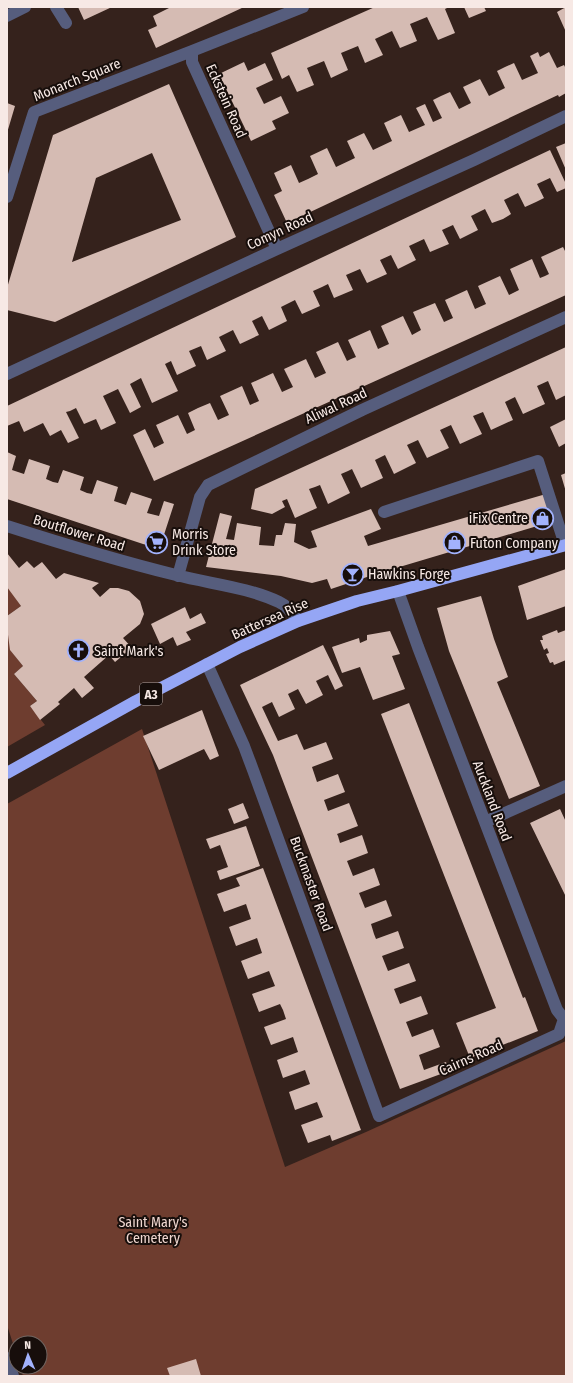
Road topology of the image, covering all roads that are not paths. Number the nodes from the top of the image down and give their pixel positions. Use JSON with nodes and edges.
{"nodes":[{"id":1,"x":25,"y":7,"type":"edge"},
{"id":2,"x":56,"y":7,"type":"edge"},
{"id":3,"x":303,"y":7,"type":"edge"},
{"id":4,"x":7,"y":16,"type":"edge"},
{"id":5,"x":66,"y":23,"type":"dead end"},
{"id":6,"x":192,"y":51,"type":"junction"},
{"id":7,"x":566,"y":116,"type":"edge"},
{"id":8,"x":7,"y":197,"type":"edge"},
{"id":9,"x":277,"y":249,"type":"junction"},
{"id":10,"x":566,"y":318,"type":"edge"},
{"id":11,"x":7,"y":374,"type":"edge"},
{"id":12,"x":384,"y":512,"type":"dead end"},
{"id":13,"x":7,"y":526,"type":"edge"},
{"id":14,"x":566,"y":545,"type":"edge"},
{"id":15,"x":178,"y":576,"type":"junction"},
{"id":16,"x":398,"y":591,"type":"junction"},
{"id":17,"x":298,"y":621,"type":"junction"},
{"id":18,"x":207,"y":664,"type":"junction"},
{"id":19,"x":7,"y":773,"type":"edge"},
{"id":20,"x":566,"y":786,"type":"edge"},
{"id":21,"x":485,"y":822,"type":"junction"},
{"id":22,"x":565,"y":1018,"type":"edge"},
{"id":23,"x":379,"y":1116,"type":"joint"},
{"id":24,"x":7,"y":1358,"type":"edge"},
{"id":25,"x":13,"y":1376,"type":"edge"}],
"edges":[{"from":1,"to":4,"type":"street"},
{"from":2,"to":5,"type":"street"},
{"from":3,"to":6,"type":"street","name":"Eckstein Road"},
{"from":6,"to":8,"type":"street","name":"Monarch Square"},
{"from":6,"to":9,"type":"street","name":"Eckstein Road"},
{"from":7,"to":9,"type":"street","name":"Comyn Road"},
{"from":9,"to":11,"type":"street","name":"Comyn Road"},
{"from":10,"to":15,"type":"street","name":"Aliwal Road"},
{"from":12,"to":14,"type":"street"},
{"from":13,"to":15,"type":"street","name":"Boutflower Road"},
{"from":14,"to":16,"type":"highway","name":"Battersea Rise","number":"A3"},
{"from":15,"to":17,"type":"street","name":"Boutflower Road"},
{"from":16,"to":17,"type":"highway","name":"Battersea Rise","number":"A3"},
{"from":16,"to":21,"type":"street","name":"Auckland Road"},
{"from":17,"to":18,"type":"highway","name":"Battersea Rise","number":"A3"},
{"from":18,"to":19,"type":"highway","name":"Battersea Rise","number":"A3"},
{"from":18,"to":23,"type":"street","name":"Buckmaster Road"},
{"from":20,"to":21,"type":"street"},
{"from":21,"to":22,"type":"street","name":"Auckland Road"},
{"from":22,"to":23,"type":"street","name":"Cairns Road"},
{"from":24,"to":25,"type":"street"}]}
